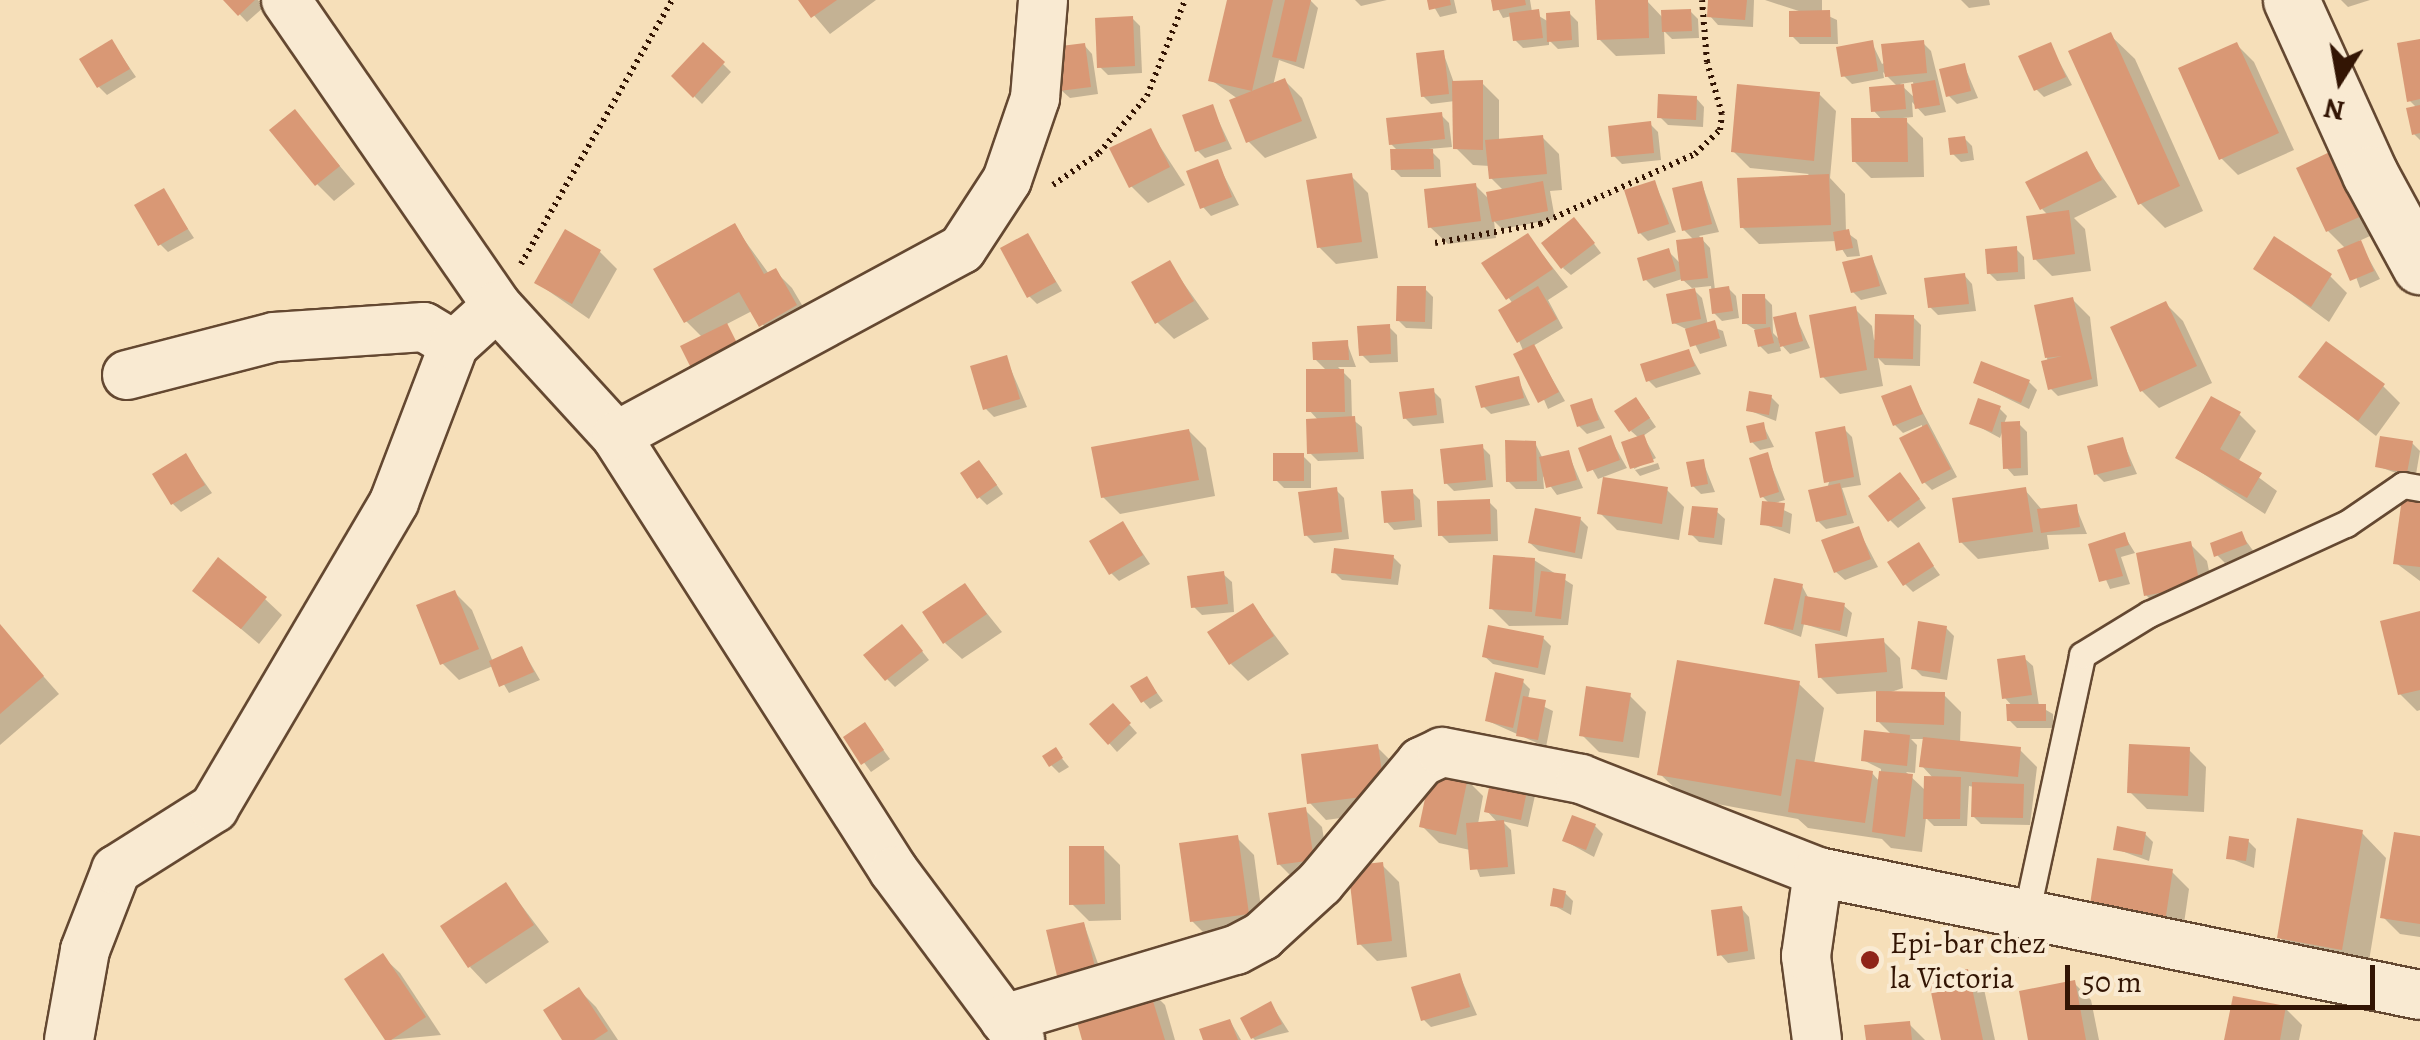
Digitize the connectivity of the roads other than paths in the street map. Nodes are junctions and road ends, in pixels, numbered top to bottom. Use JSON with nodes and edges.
{"nodes":[{"id":1,"x":286,"y":0,"type":"edge"},
{"id":2,"x":1043,"y":0,"type":"edge"},
{"id":3,"x":2291,"y":0,"type":"edge"},
{"id":4,"x":2420,"y":266,"type":"edge"},
{"id":5,"x":497,"y":306,"type":"junction"},
{"id":6,"x":454,"y":345,"type":"junction"},
{"id":7,"x":127,"y":375,"type":"dead end"},
{"id":8,"x":616,"y":436,"type":"junction"},
{"id":9,"x":2420,"y":488,"type":"edge"},
{"id":10,"x":1818,"y":872,"type":"junction"},
{"id":11,"x":2026,"y":915,"type":"junction"},
{"id":12,"x":2420,"y":994,"type":"edge"},
{"id":13,"x":1012,"y":1029,"type":"edge"},
{"id":14,"x":69,"y":1040,"type":"edge"},
{"id":15,"x":1817,"y":1040,"type":"edge"}],
"edges":[{"from":1,"to":5,"type":"street"},
{"from":2,"to":8,"type":"street"},
{"from":3,"to":4,"type":"street"},
{"from":5,"to":6,"type":"street"},
{"from":5,"to":8,"type":"street"},
{"from":6,"to":7,"type":"street"},
{"from":6,"to":14,"type":"street"},
{"from":8,"to":13,"type":"street"},
{"from":9,"to":11,"type":"lane"},
{"from":10,"to":11,"type":"street"},
{"from":10,"to":13,"type":"street"},
{"from":10,"to":15,"type":"street"},
{"from":11,"to":12,"type":"street"}]}
